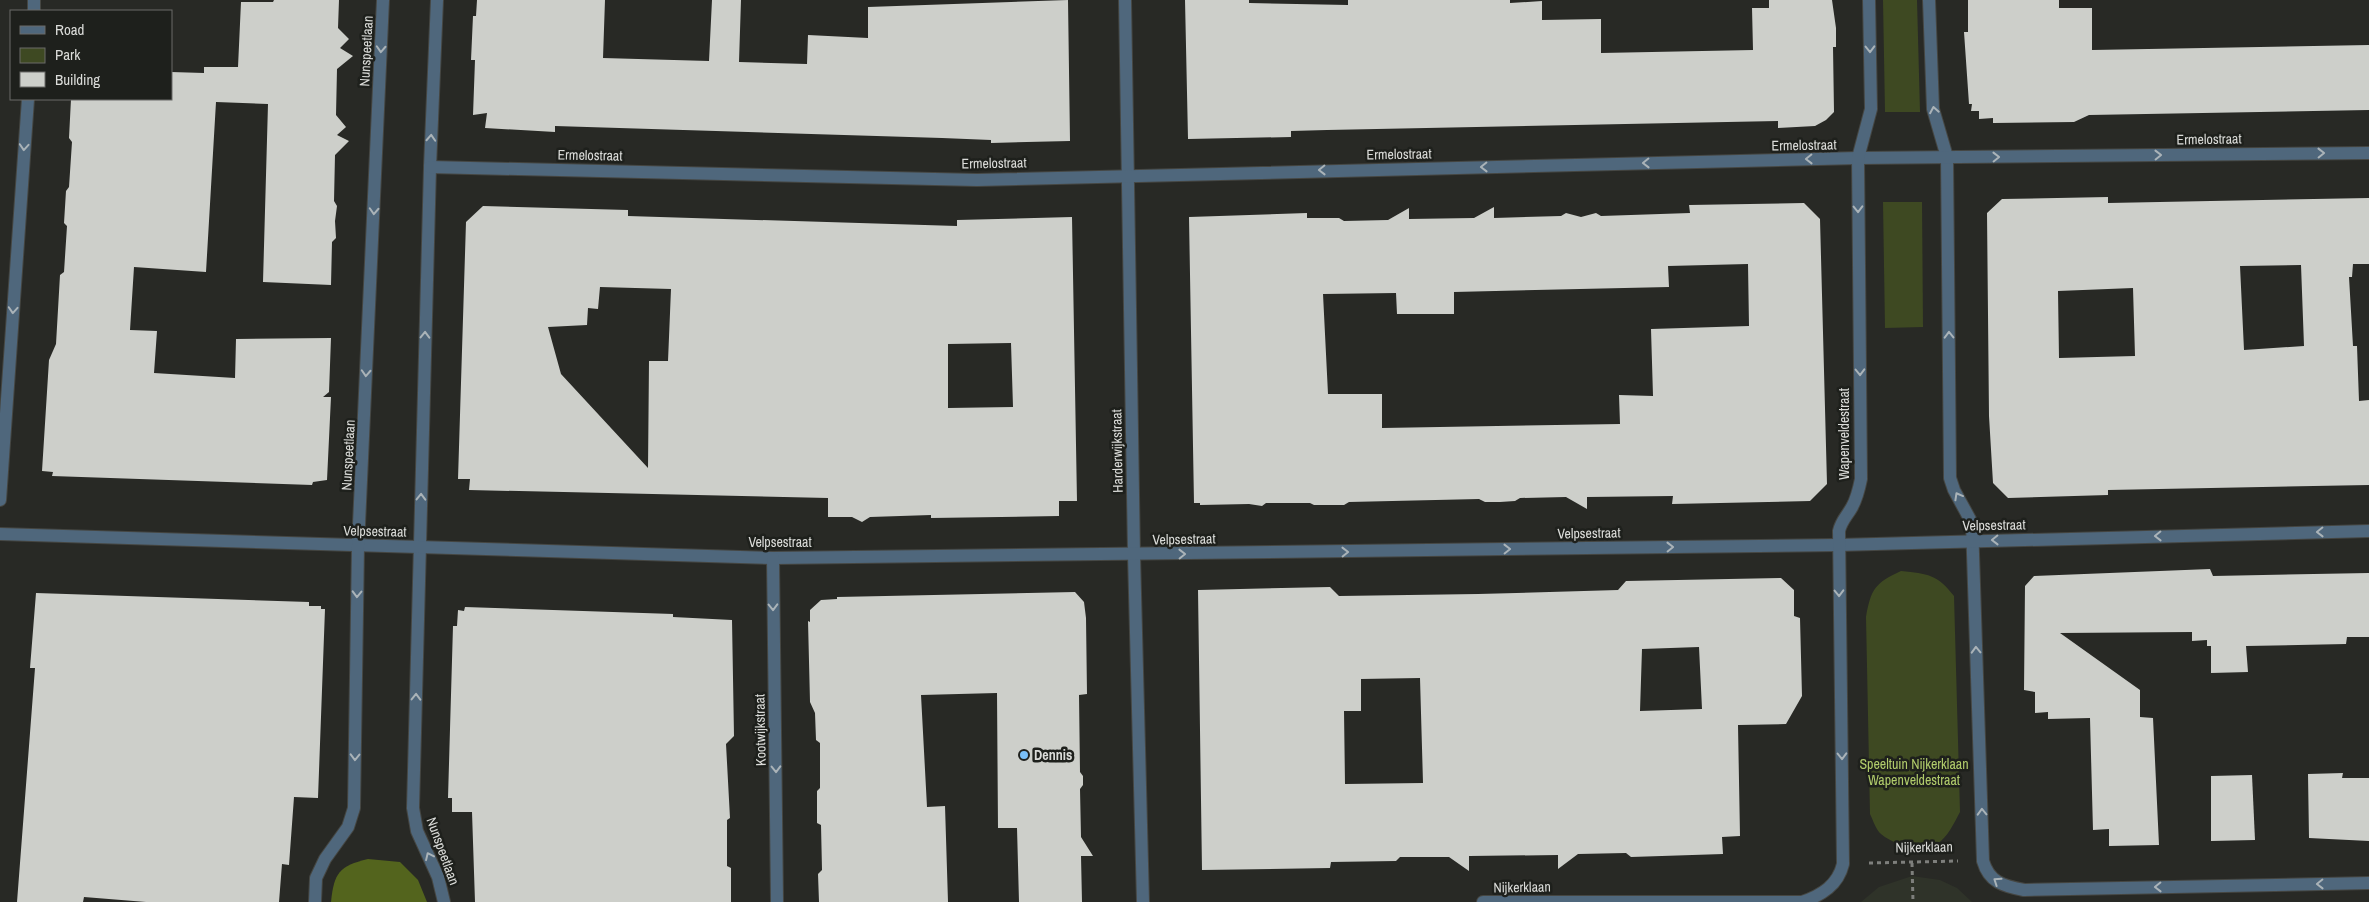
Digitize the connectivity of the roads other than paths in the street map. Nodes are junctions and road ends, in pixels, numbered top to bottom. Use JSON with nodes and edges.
{"nodes":[{"id":1,"x":383,"y":0,"type":"edge"},
{"id":2,"x":437,"y":0,"type":"edge"},
{"id":3,"x":1126,"y":0,"type":"edge"},
{"id":4,"x":1869,"y":0,"type":"edge"},
{"id":5,"x":1930,"y":0,"type":"edge"},
{"id":6,"x":28,"y":100,"type":"edge"},
{"id":7,"x":2369,"y":153,"type":"edge"},
{"id":8,"x":1947,"y":157,"type":"junction"},
{"id":9,"x":1858,"y":158,"type":"junction"},
{"id":10,"x":430,"y":167,"type":"junction"},
{"id":11,"x":1126,"y":175,"type":"junction"},
{"id":12,"x":0,"y":500,"type":"edge"},
{"id":13,"x":2369,"y":531,"type":"edge"},
{"id":14,"x":0,"y":534,"type":"edge"},
{"id":15,"x":1973,"y":541,"type":"junction"},
{"id":16,"x":1838,"y":544,"type":"junction"},
{"id":17,"x":358,"y":546,"type":"junction"},
{"id":18,"x":420,"y":546,"type":"junction"},
{"id":19,"x":1134,"y":555,"type":"junction"},
{"id":20,"x":773,"y":558,"type":"junction"},
{"id":21,"x":1843,"y":864,"type":"joint"},
{"id":22,"x":2369,"y":883,"type":"edge"},
{"id":23,"x":315,"y":902,"type":"edge"},
{"id":24,"x":444,"y":902,"type":"edge"},
{"id":25,"x":777,"y":902,"type":"edge"},
{"id":26,"x":1142,"y":902,"type":"edge"},
{"id":27,"x":1483,"y":902,"type":"edge"}],
"edges":[{"from":1,"to":17,"type":"street","name":"Nunspeetlaan","one_way":true},
{"from":10,"to":2,"type":"street","name":"Nunspeetlaan","one_way":true},
{"from":3,"to":11,"type":"street","name":"Harderwijkstraat"},
{"from":4,"to":9,"type":"street","name":"Wapenveldestraat","one_way":true},
{"from":8,"to":5,"type":"street","one_way":true},
{"from":6,"to":12,"type":"street","one_way":true},
{"from":8,"to":7,"type":"street","name":"Ermelostraat","one_way":true},
{"from":8,"to":9,"type":"street","name":"Ermelostraat"},
{"from":15,"to":8,"type":"street","one_way":true},
{"from":9,"to":11,"type":"street","name":"Ermelostraat","one_way":true},
{"from":9,"to":16,"type":"street","name":"Wapenveldestraat","one_way":true},
{"from":10,"to":11,"type":"street","name":"Ermelostraat"},
{"from":18,"to":10,"type":"street","name":"Nunspeetlaan","one_way":true},
{"from":11,"to":19,"type":"street","name":"Harderwijkstraat"},
{"from":13,"to":15,"type":"street","name":"Velpsestraat","one_way":true},
{"from":14,"to":17,"type":"street","name":"Velpsestraat"},
{"from":15,"to":16,"type":"street","name":"Velpsestraat"},
{"from":22,"to":15,"type":"street","one_way":true},
{"from":19,"to":16,"type":"street","name":"Velpsestraat","one_way":true},
{"from":16,"to":21,"type":"street","name":"Wapenveldestraat","one_way":true},
{"from":17,"to":18,"type":"street","name":"Velpsestraat"},
{"from":17,"to":23,"type":"street","name":"Nunspeetlaan","one_way":true},
{"from":18,"to":20,"type":"street","name":"Velpsestraat"},
{"from":24,"to":18,"type":"street","name":"Nunspeetlaan","one_way":true},
{"from":19,"to":20,"type":"street","name":"Velpsestraat"},
{"from":19,"to":26,"type":"street","name":"Harderwijkstraat"},
{"from":20,"to":25,"type":"street","name":"Kootwijkstraat","one_way":true},
{"from":21,"to":27,"type":"street","name":"Nijkerklaan"}]}
